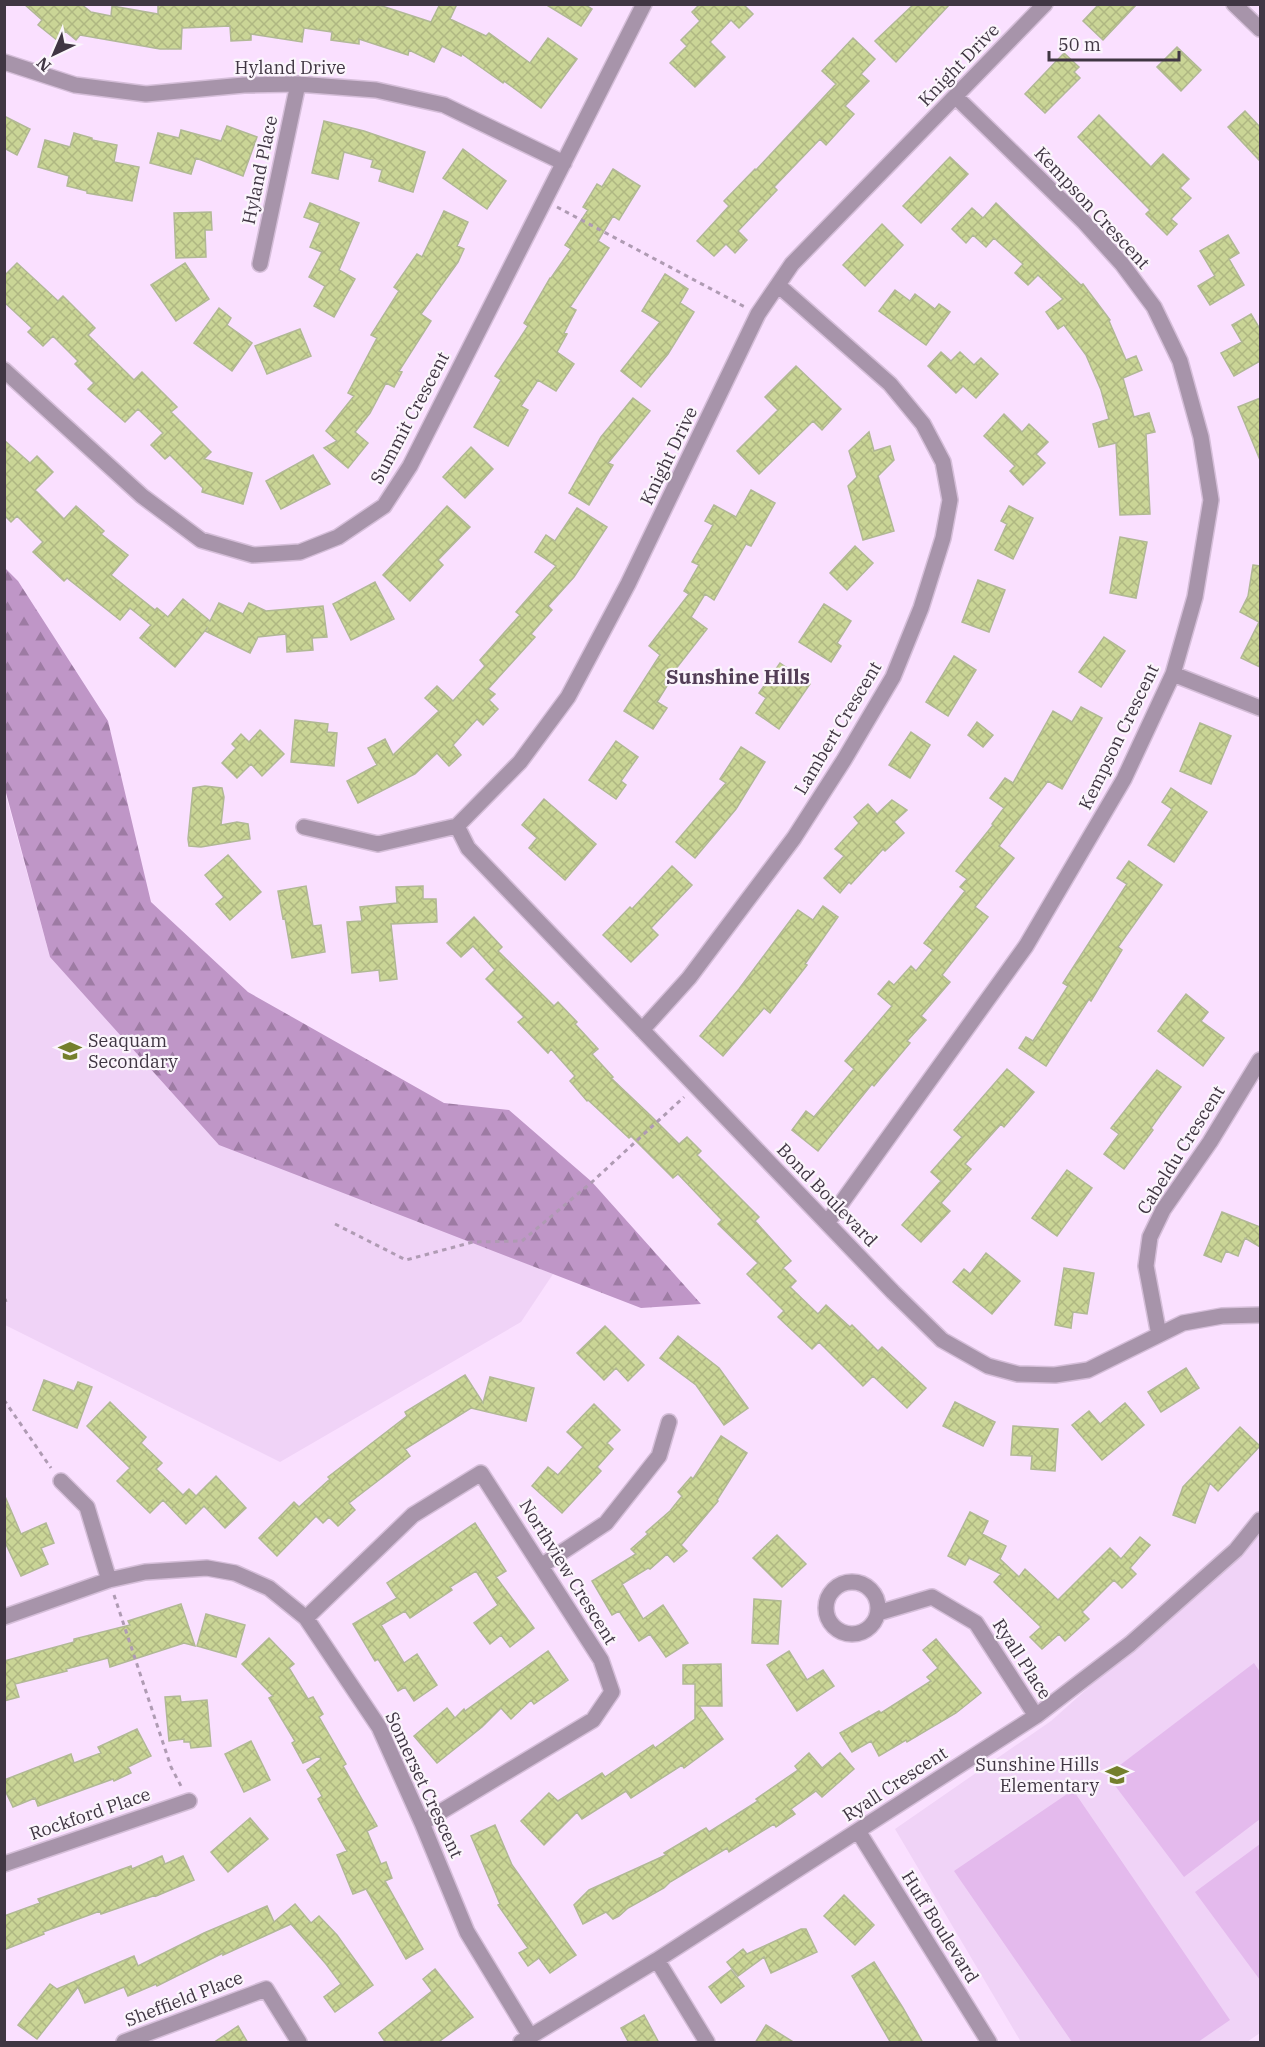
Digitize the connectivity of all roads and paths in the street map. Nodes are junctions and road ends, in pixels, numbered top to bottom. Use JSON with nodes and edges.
{"nodes":[{"id":1,"x":644,"y":4,"type":"edge"},
{"id":2,"x":1045,"y":4,"type":"edge"},
{"id":3,"x":1234,"y":4,"type":"edge"},
{"id":4,"x":1260,"y":29,"type":"edge"},
{"id":5,"x":4,"y":62,"type":"edge"},
{"id":6,"x":298,"y":84,"type":"junction"},
{"id":7,"x":956,"y":97,"type":"junction"},
{"id":8,"x":564,"y":163,"type":"junction"},
{"id":9,"x":555,"y":207,"type":"dead end"},
{"id":10,"x":260,"y":264,"type":"dead end"},
{"id":11,"x":778,"y":285,"type":"junction"},
{"id":12,"x":747,"y":308,"type":"dead end"},
{"id":13,"x":4,"y":370,"type":"edge"},
{"id":14,"x":1173,"y":675,"type":"junction"},
{"id":15,"x":1260,"y":708,"type":"edge"},
{"id":16,"x":457,"y":826,"type":"junction"},
{"id":17,"x":304,"y":827,"type":"dead end"},
{"id":18,"x":642,"y":1030,"type":"junction"},
{"id":19,"x":1260,"y":1060,"type":"edge"},
{"id":20,"x":690,"y":1092,"type":"dead end"},
{"id":21,"x":827,"y":1223,"type":"junction"},
{"id":22,"x":336,"y":1224,"type":"dead end"},
{"id":23,"x":1260,"y":1315,"type":"edge"},
{"id":24,"x":1159,"y":1335,"type":"junction"},
{"id":25,"x":4,"y":1400,"type":"edge"},
{"id":26,"x":669,"y":1422,"type":"dead end"},
{"id":27,"x":61,"y":1481,"type":"joint"},
{"id":28,"x":1260,"y":1520,"type":"edge"},
{"id":29,"x":541,"y":1566,"type":"junction"},
{"id":30,"x":111,"y":1588,"type":"junction"},
{"id":31,"x":878,"y":1613,"type":"dead end"},
{"id":32,"x":4,"y":1617,"type":"edge"},
{"id":33,"x":306,"y":1618,"type":"junction"},
{"id":34,"x":1036,"y":1716,"type":"junction"},
{"id":35,"x":189,"y":1801,"type":"joint"},
{"id":36,"x":422,"y":1823,"type":"junction"},
{"id":37,"x":858,"y":1831,"type":"junction"},
{"id":38,"x":4,"y":1864,"type":"edge"},
{"id":39,"x":657,"y":1960,"type":"junction"},
{"id":40,"x":525,"y":2039,"type":"edge"},
{"id":41,"x":124,"y":2043,"type":"edge"},
{"id":42,"x":299,"y":2043,"type":"edge"},
{"id":43,"x":707,"y":2043,"type":"edge"},
{"id":44,"x":989,"y":2043,"type":"edge"}],
"edges":[{"from":1,"to":8,"type":"street","name":"Summit Crescent"},
{"from":2,"to":7,"type":"street","name":"Knight Drive"},
{"from":3,"to":4,"type":"street"},
{"from":5,"to":6,"type":"street","name":"Hyland Drive"},
{"from":6,"to":8,"type":"street","name":"Hyland Drive"},
{"from":6,"to":10,"type":"street","name":"Hyland Place"},
{"from":7,"to":11,"type":"street","name":"Knight Drive"},
{"from":7,"to":14,"type":"street","name":"Kempson Crescent"},
{"from":8,"to":13,"type":"street","name":"Summit Crescent"},
{"from":9,"to":12,"type":"path"},
{"from":11,"to":16,"type":"street","name":"Knight Drive"},
{"from":11,"to":18,"type":"street","name":"Lambert Crescent"},
{"from":14,"to":15,"type":"street"},
{"from":14,"to":21,"type":"street","name":"Kempson Crescent"},
{"from":16,"to":17,"type":"street"},
{"from":16,"to":18,"type":"street","name":"Bond Boulevard"},
{"from":18,"to":21,"type":"street","name":"Bond Boulevard"},
{"from":19,"to":24,"type":"street","name":"Cabeldu Crescent"},
{"from":20,"to":22,"type":"path"},
{"from":21,"to":24,"type":"street","name":"Bond Boulevard"},
{"from":23,"to":24,"type":"street","name":"Bond Boulevard"},
{"from":25,"to":27,"type":"path"},
{"from":26,"to":29,"type":"street"},
{"from":27,"to":30,"type":"street"},
{"from":28,"to":34,"type":"street","name":"Ryall Crescent"},
{"from":29,"to":33,"type":"street","name":"Northview Crescent"},
{"from":29,"to":36,"type":"street","name":"Northview Crescent"},
{"from":30,"to":32,"type":"street","name":"Somerset Crescent"},
{"from":30,"to":33,"type":"street","name":"Somerset Crescent"},
{"from":30,"to":35,"type":"path"},
{"from":31,"to":34,"type":"street","name":"Ryall Place"},
{"from":33,"to":36,"type":"street","name":"Somerset Crescent"},
{"from":34,"to":37,"type":"street","name":"Ryall Crescent"},
{"from":35,"to":38,"type":"street","name":"Rockford Place"},
{"from":36,"to":40,"type":"street","name":"Somerset Crescent"},
{"from":37,"to":39,"type":"street","name":"Ryall Crescent"},
{"from":37,"to":44,"type":"street","name":"Huff Boulevard"},
{"from":39,"to":40,"type":"street","name":"Ryall Crescent"},
{"from":39,"to":43,"type":"street"},
{"from":41,"to":42,"type":"street","name":"Sheffield Place"}]}
